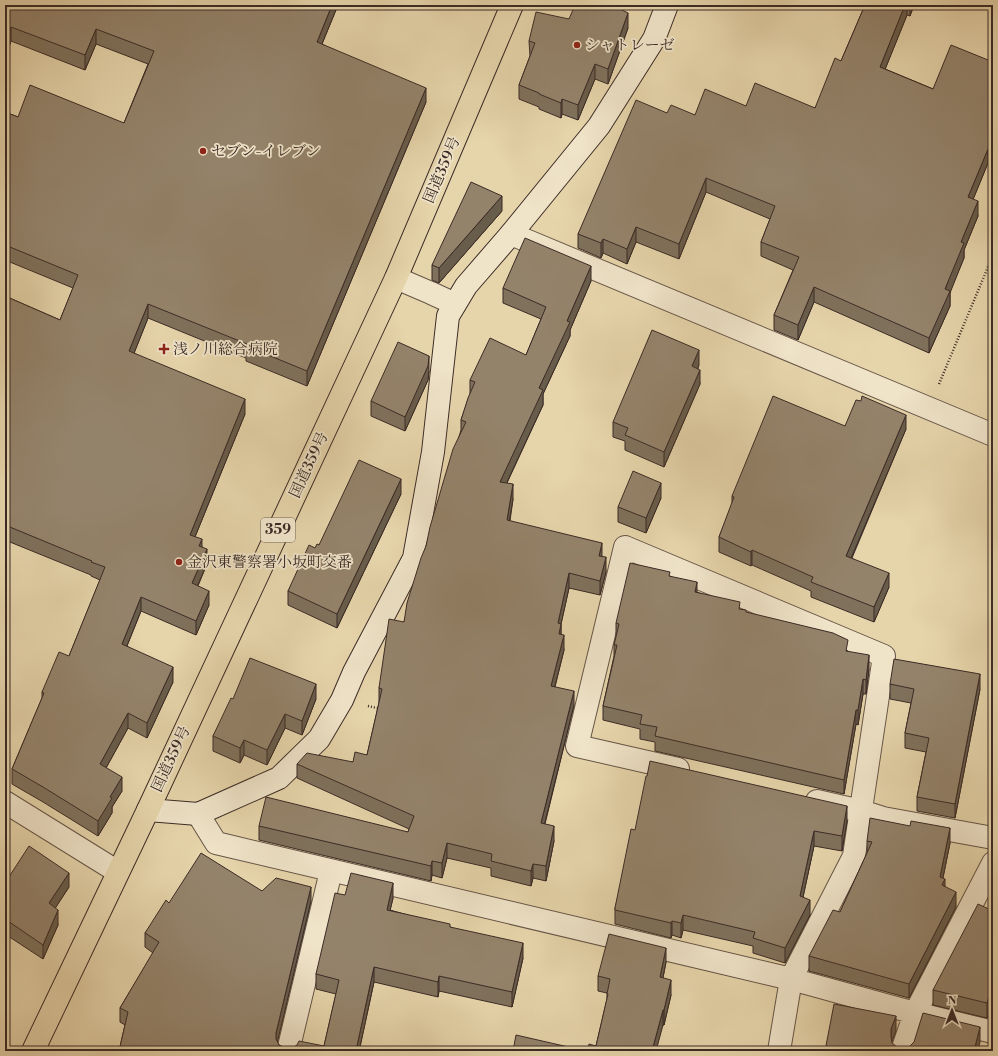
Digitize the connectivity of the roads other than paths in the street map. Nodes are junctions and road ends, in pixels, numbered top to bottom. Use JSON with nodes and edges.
{"nodes":[{"id":1,"x":512,"y":5,"type":"edge"},
{"id":2,"x":667,"y":5,"type":"edge"},
{"id":3,"x":511,"y":234,"type":"junction"},
{"id":4,"x":396,"y":278,"type":"junction"},
{"id":5,"x":455,"y":304,"type":"junction"},
{"id":6,"x":993,"y":435,"type":"edge"},
{"id":7,"x":700,"y":774,"type":"edge"},
{"id":8,"x":800,"y":797,"type":"edge"},
{"id":9,"x":5,"y":802,"type":"edge"},
{"id":10,"x":148,"y":810,"type":"junction"},
{"id":11,"x":861,"y":811,"type":"junction"},
{"id":12,"x":198,"y":814,"type":"junction"},
{"id":13,"x":993,"y":838,"type":"edge"},
{"id":14,"x":993,"y":863,"type":"edge"},
{"id":15,"x":331,"y":871,"type":"junction"},
{"id":16,"x":118,"y":872,"type":"junction"},
{"id":17,"x":791,"y":979,"type":"junction"},
{"id":18,"x":915,"y":1013,"type":"junction"},
{"id":19,"x":993,"y":1032,"type":"edge"},
{"id":20,"x":33,"y":1051,"type":"edge"},
{"id":21,"x":288,"y":1051,"type":"edge"},
{"id":22,"x":779,"y":1051,"type":"edge"},
{"id":23,"x":903,"y":1051,"type":"edge"}],
"edges":[{"from":1,"to":4,"type":"highway","name":"国道359号","number":"359"},
{"from":2,"to":3,"type":"street"},
{"from":3,"to":5,"type":"street"},
{"from":3,"to":6,"type":"street"},
{"from":4,"to":5,"type":"street"},
{"from":4,"to":10,"type":"highway","name":"国道359号","number":"359"},
{"from":5,"to":12,"type":"street"},
{"from":7,"to":11,"type":"street"},
{"from":8,"to":11,"type":"street"},
{"from":9,"to":16,"type":"street"},
{"from":10,"to":12,"type":"street"},
{"from":10,"to":16,"type":"highway","name":"国道359号","number":"359"},
{"from":11,"to":13,"type":"street"},
{"from":11,"to":17,"type":"street"},
{"from":12,"to":15,"type":"street"},
{"from":14,"to":18,"type":"street"},
{"from":15,"to":17,"type":"street"},
{"from":15,"to":21,"type":"street"},
{"from":16,"to":20,"type":"highway","name":"国道359号","number":"359"},
{"from":17,"to":18,"type":"street"},
{"from":17,"to":22,"type":"street"},
{"from":18,"to":19,"type":"street"},
{"from":18,"to":23,"type":"street"}]}
